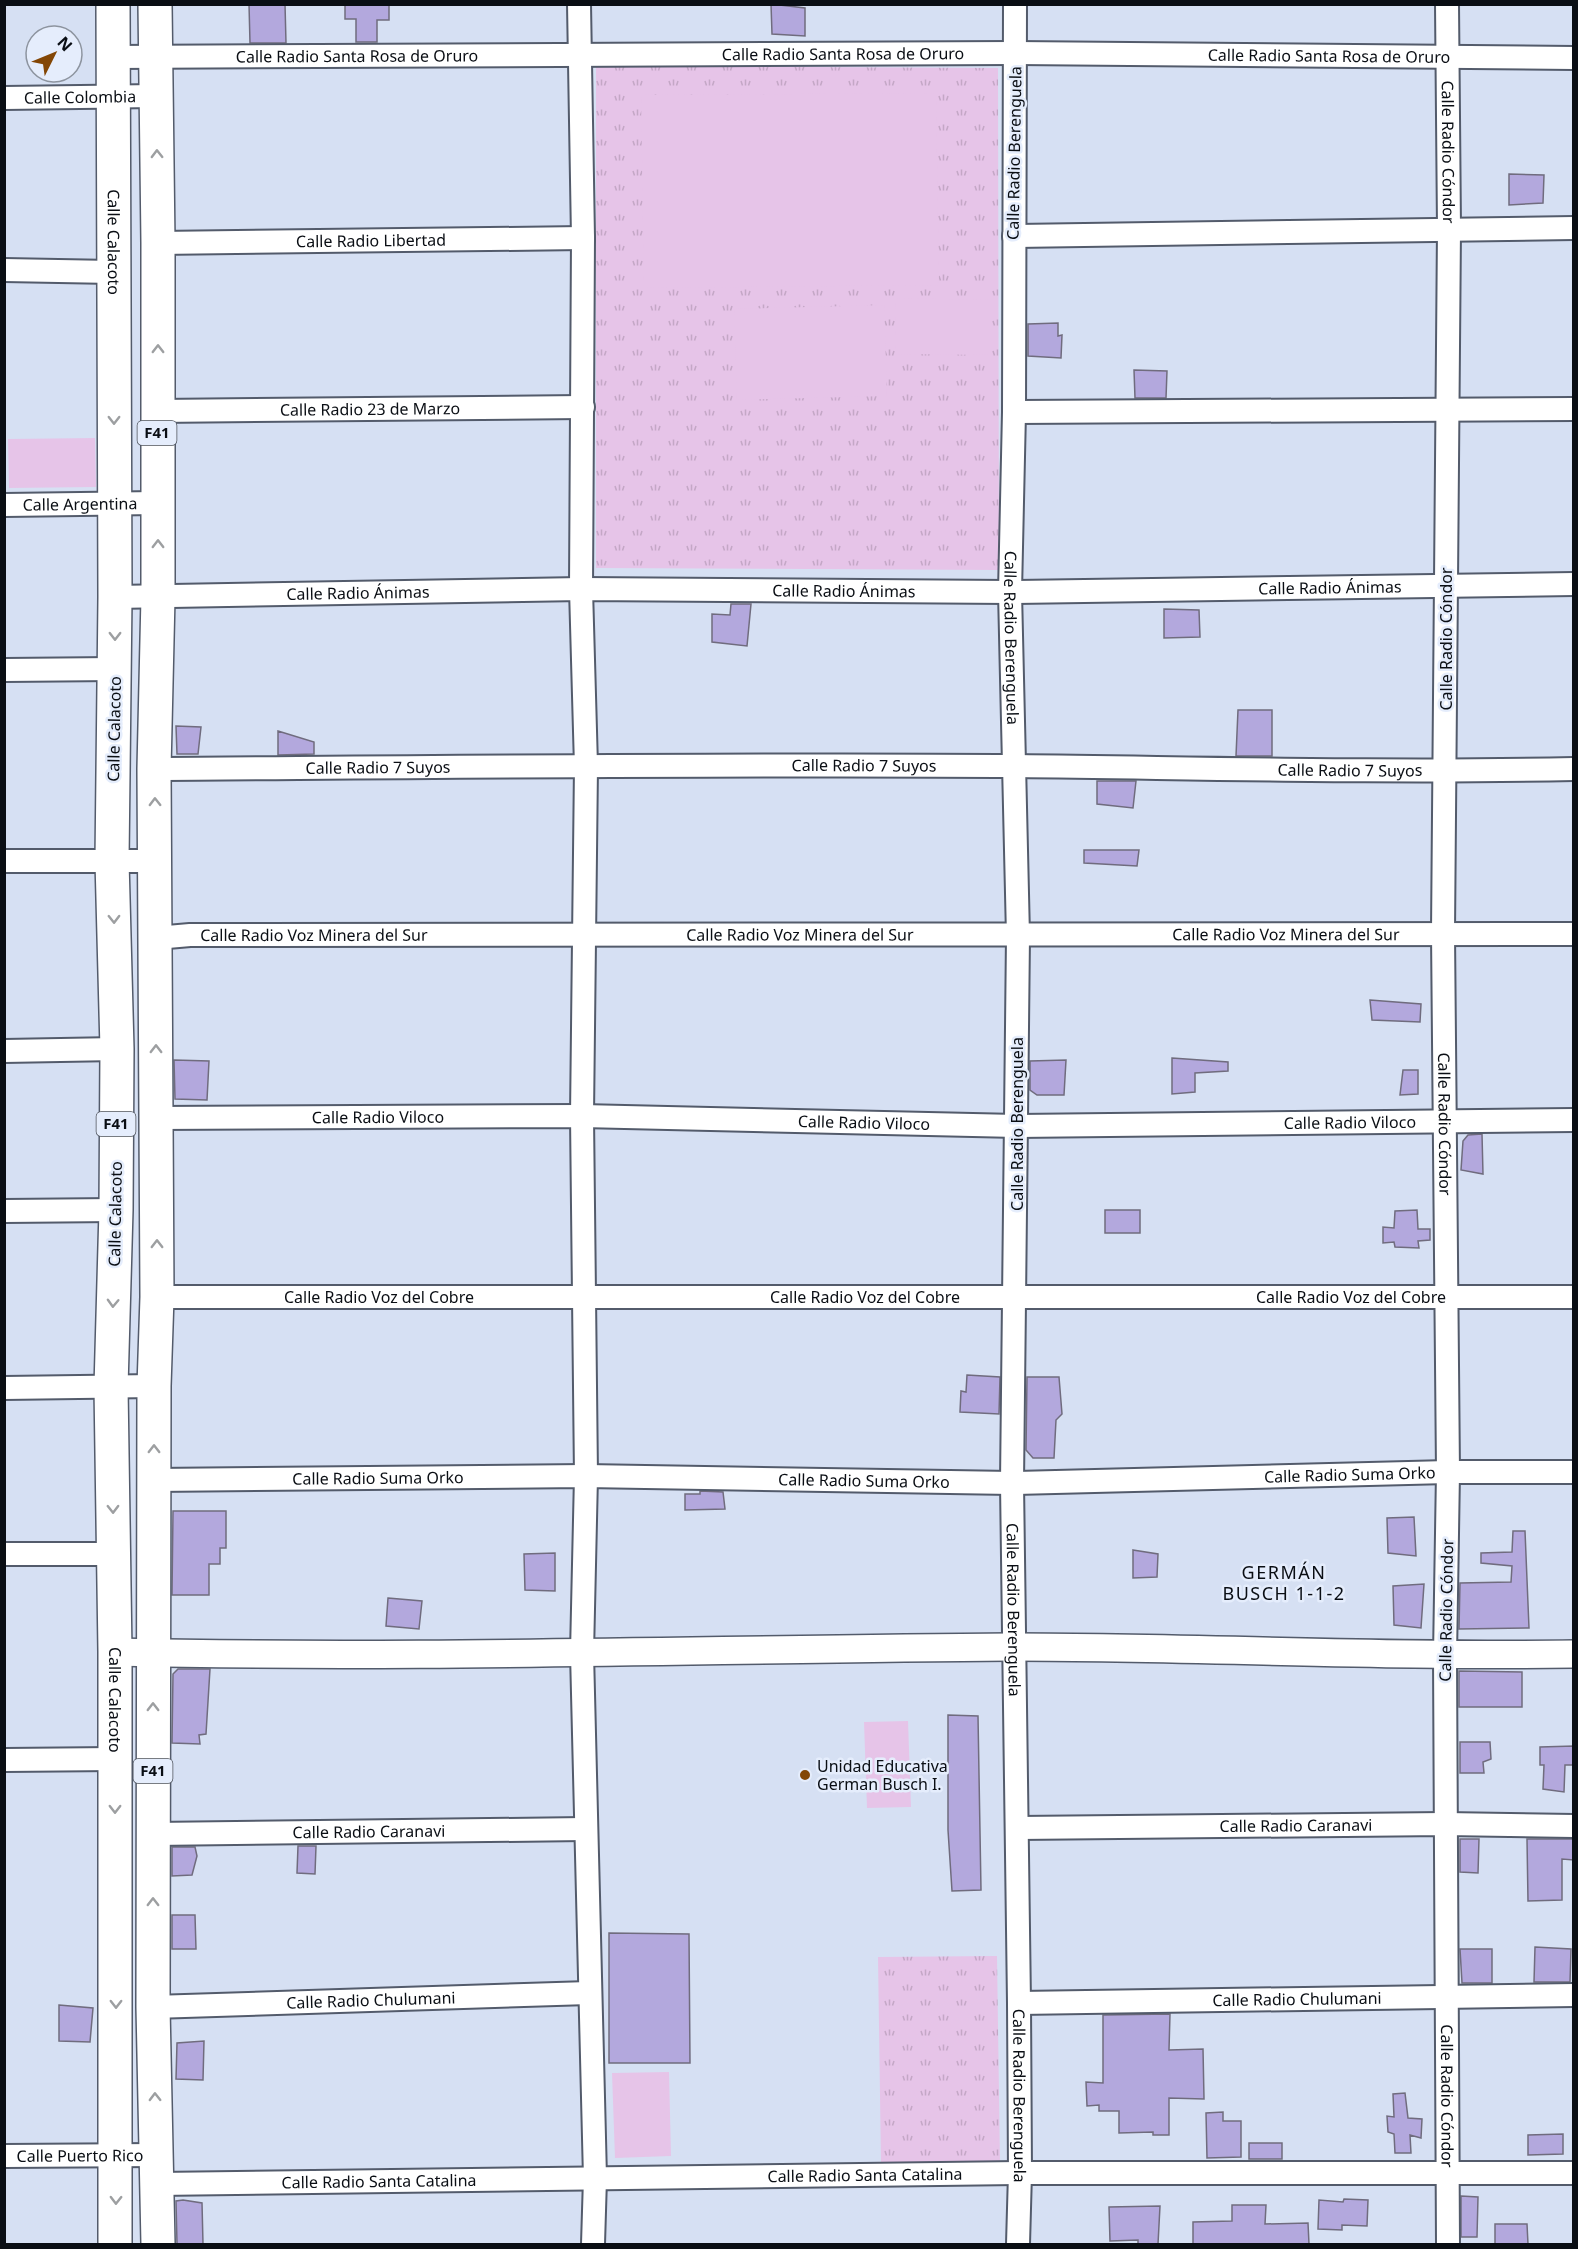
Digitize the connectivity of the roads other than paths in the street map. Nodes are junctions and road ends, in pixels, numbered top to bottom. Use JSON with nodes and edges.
{"nodes":[{"id":1,"x":113,"y":4,"type":"edge"},
{"id":2,"x":154,"y":4,"type":"edge"},
{"id":3,"x":579,"y":4,"type":"edge"},
{"id":4,"x":1015,"y":4,"type":"edge"},
{"id":5,"x":1447,"y":4,"type":"edge"},
{"id":6,"x":1015,"y":53,"type":"junction"},
{"id":7,"x":579,"y":55,"type":"junction"},
{"id":8,"x":156,"y":56,"type":"junction"},
{"id":9,"x":1447,"y":56,"type":"junction"},
{"id":10,"x":113,"y":57,"type":"junction"},
{"id":11,"x":1574,"y":58,"type":"edge"},
{"id":12,"x":156,"y":96,"type":"junction"},
{"id":13,"x":114,"y":97,"type":"junction"},
{"id":14,"x":4,"y":98,"type":"edge"},
{"id":15,"x":1574,"y":228,"type":"edge"},
{"id":16,"x":1449,"y":229,"type":"junction"},
{"id":17,"x":1014,"y":236,"type":"junction"},
{"id":18,"x":582,"y":238,"type":"junction"},
{"id":19,"x":158,"y":243,"type":"junction"},
{"id":20,"x":4,"y":270,"type":"edge"},
{"id":21,"x":113,"y":272,"type":"junction"},
{"id":22,"x":583,"y":407,"type":"junction"},
{"id":23,"x":1574,"y":409,"type":"edge"},
{"id":24,"x":157,"y":411,"type":"junction"},
{"id":25,"x":1447,"y":411,"type":"junction"},
{"id":26,"x":1014,"y":412,"type":"junction"},
{"id":27,"x":157,"y":503,"type":"junction"},
{"id":28,"x":114,"y":504,"type":"junction"},
{"id":29,"x":4,"y":505,"type":"edge"},
{"id":30,"x":1574,"y":584,"type":"edge"},
{"id":31,"x":1446,"y":585,"type":"junction"},
{"id":32,"x":581,"y":589,"type":"junction"},
{"id":33,"x":1010,"y":592,"type":"junction"},
{"id":34,"x":115,"y":597,"type":"junction"},
{"id":35,"x":158,"y":597,"type":"junction"},
{"id":36,"x":115,"y":669,"type":"junction"},
{"id":37,"x":4,"y":670,"type":"edge"},
{"id":38,"x":586,"y":766,"type":"junction"},
{"id":39,"x":1015,"y":766,"type":"junction"},
{"id":40,"x":154,"y":769,"type":"junction"},
{"id":41,"x":1574,"y":769,"type":"edge"},
{"id":42,"x":1445,"y":772,"type":"junction"},
{"id":43,"x":4,"y":861,"type":"edge"},
{"id":44,"x":112,"y":861,"type":"junction"},
{"id":45,"x":156,"y":861,"type":"junction"},
{"id":46,"x":1443,"y":933,"type":"junction"},
{"id":47,"x":1574,"y":934,"type":"edge"},
{"id":48,"x":585,"y":936,"type":"junction"},
{"id":49,"x":1017,"y":936,"type":"junction"},
{"id":50,"x":156,"y":938,"type":"junction"},
{"id":51,"x":117,"y":1049,"type":"junction"},
{"id":52,"x":4,"y":1050,"type":"edge"},
{"id":53,"x":582,"y":1116,"type":"junction"},
{"id":54,"x":156,"y":1118,"type":"junction"},
{"id":55,"x":1574,"y":1120,"type":"edge"},
{"id":56,"x":1446,"y":1122,"type":"junction"},
{"id":57,"x":1017,"y":1126,"type":"junction"},
{"id":58,"x":116,"y":1210,"type":"junction"},
{"id":59,"x":4,"y":1211,"type":"edge"},
{"id":60,"x":157,"y":1297,"type":"junction"},
{"id":61,"x":1015,"y":1297,"type":"junction"},
{"id":62,"x":1574,"y":1297,"type":"edge"},
{"id":63,"x":1447,"y":1298,"type":"junction"},
{"id":64,"x":585,"y":1299,"type":"junction"},
{"id":65,"x":154,"y":1386,"type":"junction"},
{"id":66,"x":111,"y":1387,"type":"junction"},
{"id":67,"x":4,"y":1388,"type":"edge"},
{"id":68,"x":1448,"y":1472,"type":"junction"},
{"id":69,"x":1574,"y":1472,"type":"edge"},
{"id":70,"x":586,"y":1476,"type":"junction"},
{"id":71,"x":154,"y":1480,"type":"junction"},
{"id":72,"x":1012,"y":1483,"type":"junction"},
{"id":73,"x":4,"y":1554,"type":"edge"},
{"id":74,"x":114,"y":1554,"type":"junction"},
{"id":75,"x":1013,"y":1647,"type":"junction"},
{"id":76,"x":115,"y":1652,"type":"junction"},
{"id":77,"x":153,"y":1653,"type":"junction"},
{"id":78,"x":582,"y":1653,"type":"junction"},
{"id":79,"x":1574,"y":1654,"type":"edge"},
{"id":80,"x":1445,"y":1656,"type":"junction"},
{"id":81,"x":115,"y":1759,"type":"junction"},
{"id":82,"x":4,"y":1760,"type":"edge"},
{"id":83,"x":1445,"y":1824,"type":"junction"},
{"id":84,"x":1574,"y":1826,"type":"edge"},
{"id":85,"x":1018,"y":1828,"type":"junction"},
{"id":86,"x":585,"y":1829,"type":"junction"},
{"id":87,"x":153,"y":1834,"type":"junction"},
{"id":88,"x":588,"y":1993,"type":"junction"},
{"id":89,"x":1446,"y":1995,"type":"junction"},
{"id":90,"x":1574,"y":1995,"type":"edge"},
{"id":91,"x":1019,"y":2003,"type":"junction"},
{"id":92,"x":153,"y":2007,"type":"junction"},
{"id":93,"x":4,"y":2156,"type":"edge"},
{"id":94,"x":116,"y":2156,"type":"junction"},
{"id":95,"x":157,"y":2169,"type":"junction"},
{"id":96,"x":1020,"y":2173,"type":"junction"},
{"id":97,"x":1449,"y":2173,"type":"junction"},
{"id":98,"x":1574,"y":2174,"type":"edge"},
{"id":99,"x":595,"y":2178,"type":"junction"},
{"id":100,"x":115,"y":2244,"type":"edge"},
{"id":101,"x":158,"y":2244,"type":"edge"},
{"id":102,"x":594,"y":2244,"type":"edge"},
{"id":103,"x":1018,"y":2244,"type":"edge"},
{"id":104,"x":1448,"y":2244,"type":"edge"}],
"edges":[{"from":1,"to":10,"type":"main road","name":"Calle Calacoto","number":"F41"},
{"from":2,"to":8,"type":"main road","number":"F41"},
{"from":3,"to":7,"type":"street"},
{"from":4,"to":6,"type":"street","name":"Calle Radio Berenguela"},
{"from":5,"to":9,"type":"street","name":"Calle Radio Cóndor"},
{"from":6,"to":7,"type":"street","name":"Calle Radio Santa Rosa de Oruro"},
{"from":6,"to":9,"type":"street","name":"Calle Radio Santa Rosa de Oruro"},
{"from":6,"to":17,"type":"street","name":"Calle Radio Berenguela"},
{"from":7,"to":8,"type":"street","name":"Calle Radio Santa Rosa de Oruro"},
{"from":7,"to":18,"type":"street"},
{"from":8,"to":10,"type":"street","name":"Calle Radio Santa Rosa de Oruro"},
{"from":8,"to":12,"type":"main road","number":"F41"},
{"from":9,"to":11,"type":"street","name":"Calle Radio Santa Rosa de Oruro"},
{"from":9,"to":16,"type":"street","name":"Calle Radio Cóndor"},
{"from":10,"to":13,"type":"main road","name":"Calle Calacoto","number":"F41"},
{"from":12,"to":13,"type":"street","name":"Calle Colombia"},
{"from":19,"to":12,"type":"main road","number":"F41","one_way":true},
{"from":13,"to":14,"type":"street","name":"Calle Colombia"},
{"from":13,"to":21,"type":"main road","name":"Calle Calacoto","number":"F41"},
{"from":15,"to":16,"type":"street"},
{"from":16,"to":17,"type":"street"},
{"from":16,"to":25,"type":"street","name":"Calle Radio Cóndor"},
{"from":17,"to":26,"type":"street","name":"Calle Radio Berenguela"},
{"from":18,"to":19,"type":"street","name":"Calle Radio Libertad"},
{"from":18,"to":22,"type":"street"},
{"from":24,"to":19,"type":"main road","number":"F41","one_way":true},
{"from":20,"to":21,"type":"street"},
{"from":21,"to":28,"type":"main road","name":"Calle Calacoto","number":"F41","one_way":true},
{"from":22,"to":24,"type":"street","name":"Calle Radio 23 de Marzo"},
{"from":22,"to":32,"type":"street"},
{"from":23,"to":25,"type":"street"},
{"from":24,"to":27,"type":"main road","number":"F41"},
{"from":25,"to":26,"type":"street"},
{"from":25,"to":31,"type":"street","name":"Calle Radio Cóndor"},
{"from":26,"to":33,"type":"street","name":"Calle Radio Berenguela"},
{"from":27,"to":28,"type":"street","name":"Calle Argentina"},
{"from":35,"to":27,"type":"main road","number":"F41","one_way":true},
{"from":28,"to":29,"type":"street","name":"Calle Argentina"},
{"from":28,"to":34,"type":"main road","name":"Calle Calacoto","number":"F41"},
{"from":30,"to":31,"type":"street","name":"Calle Radio Ánimas"},
{"from":31,"to":33,"type":"street","name":"Calle Radio Ánimas"},
{"from":31,"to":42,"type":"street","name":"Calle Radio Cóndor"},
{"from":32,"to":33,"type":"street","name":"Calle Radio Ánimas"},
{"from":32,"to":35,"type":"street","name":"Calle Radio Ánimas"},
{"from":32,"to":38,"type":"street"},
{"from":33,"to":39,"type":"street","name":"Calle Radio Berenguela"},
{"from":34,"to":35,"type":"street","name":"Calle Radio Ánimas"},
{"from":34,"to":36,"type":"main road","name":"Calle Calacoto","number":"F41","one_way":true},
{"from":35,"to":40,"type":"main road","number":"F41"},
{"from":36,"to":37,"type":"street"},
{"from":36,"to":44,"type":"main road","name":"Calle Calacoto","number":"F41"},
{"from":38,"to":39,"type":"street","name":"Calle Radio 7 Suyos"},
{"from":38,"to":40,"type":"street","name":"Calle Radio 7 Suyos"},
{"from":38,"to":48,"type":"street"},
{"from":39,"to":42,"type":"street","name":"Calle Radio 7 Suyos"},
{"from":39,"to":49,"type":"street","name":"Calle Radio Berenguela"},
{"from":45,"to":40,"type":"main road","number":"F41","one_way":true},
{"from":41,"to":42,"type":"street","name":"Calle Radio 7 Suyos"},
{"from":42,"to":46,"type":"street","name":"Calle Radio Cóndor"},
{"from":43,"to":44,"type":"street"},
{"from":44,"to":45,"type":"street"},
{"from":44,"to":51,"type":"main road","name":"Calle Calacoto","number":"F41","one_way":true},
{"from":45,"to":50,"type":"main road","number":"F41"},
{"from":46,"to":47,"type":"street","name":"Calle Radio Voz Minera del Sur"},
{"from":46,"to":49,"type":"street","name":"Calle Radio Voz Minera del Sur"},
{"from":46,"to":56,"type":"street","name":"Calle Radio Cóndor"},
{"from":48,"to":49,"type":"street","name":"Calle Radio Voz Minera del Sur"},
{"from":48,"to":50,"type":"street","name":"Calle Radio Voz Minera del Sur"},
{"from":48,"to":53,"type":"street"},
{"from":49,"to":57,"type":"street","name":"Calle Radio Berenguela"},
{"from":54,"to":50,"type":"main road","number":"F41","one_way":true},
{"from":51,"to":52,"type":"street"},
{"from":51,"to":58,"type":"main road","name":"Calle Calacoto","number":"F41"},
{"from":53,"to":54,"type":"street","name":"Calle Radio Viloco"},
{"from":53,"to":57,"type":"street","name":"Calle Radio Viloco"},
{"from":53,"to":64,"type":"street"},
{"from":60,"to":54,"type":"main road","number":"F41","one_way":true},
{"from":55,"to":56,"type":"street","name":"Calle Radio Viloco"},
{"from":56,"to":57,"type":"street","name":"Calle Radio Viloco"},
{"from":56,"to":63,"type":"street","name":"Calle Radio Cóndor"},
{"from":57,"to":61,"type":"street","name":"Calle Radio Berenguela"},
{"from":58,"to":59,"type":"street"},
{"from":58,"to":66,"type":"main road","name":"Calle Calacoto","number":"F41","one_way":true},
{"from":60,"to":64,"type":"street","name":"Calle Radio Voz del Cobre"},
{"from":60,"to":65,"type":"main road","number":"F41"},
{"from":61,"to":63,"type":"street","name":"Calle Radio Voz del Cobre"},
{"from":61,"to":64,"type":"street","name":"Calle Radio Voz del Cobre"},
{"from":61,"to":72,"type":"street","name":"Calle Radio Berenguela"},
{"from":62,"to":63,"type":"street","name":"Calle Radio Voz del Cobre"},
{"from":63,"to":68,"type":"street","name":"Calle Radio Cóndor"},
{"from":64,"to":70,"type":"street"},
{"from":65,"to":66,"type":"street"},
{"from":71,"to":65,"type":"main road","number":"F41","one_way":true},
{"from":66,"to":67,"type":"street"},
{"from":66,"to":74,"type":"main road","name":"Calle Calacoto","number":"F41","one_way":true},
{"from":68,"to":69,"type":"street","name":"Calle Radio Suma Orko"},
{"from":68,"to":72,"type":"street","name":"Calle Radio Suma Orko"},
{"from":68,"to":80,"type":"street","name":"Calle Radio Cóndor"},
{"from":70,"to":71,"type":"street","name":"Calle Radio Suma Orko"},
{"from":70,"to":72,"type":"street","name":"Calle Radio Suma Orko"},
{"from":70,"to":78,"type":"street"},
{"from":71,"to":77,"type":"main road","number":"F41"},
{"from":72,"to":75,"type":"street","name":"Calle Radio Berenguela"},
{"from":73,"to":74,"type":"street"},
{"from":74,"to":76,"type":"main road","name":"Calle Calacoto","number":"F41"},
{"from":75,"to":78,"type":"street"},
{"from":75,"to":80,"type":"street"},
{"from":75,"to":85,"type":"street","name":"Calle Radio Berenguela"},
{"from":76,"to":77,"type":"street"},
{"from":76,"to":81,"type":"main road","name":"Calle Calacoto","number":"F41"},
{"from":77,"to":78,"type":"street"},
{"from":87,"to":77,"type":"main road","number":"F41","one_way":true},
{"from":78,"to":86,"type":"street"},
{"from":79,"to":80,"type":"street"},
{"from":80,"to":83,"type":"street","name":"Calle Radio Cóndor"},
{"from":81,"to":82,"type":"street"},
{"from":81,"to":94,"type":"main road","name":"Calle Calacoto","number":"F41","one_way":true},
{"from":83,"to":84,"type":"street","name":"Calle Radio Caranavi"},
{"from":83,"to":85,"type":"street","name":"Calle Radio Caranavi"},
{"from":83,"to":89,"type":"street","name":"Calle Radio Cóndor"},
{"from":85,"to":91,"type":"street","name":"Calle Radio Berenguela"},
{"from":86,"to":87,"type":"street","name":"Calle Radio Caranavi"},
{"from":86,"to":88,"type":"street"},
{"from":92,"to":87,"type":"main road","number":"F41","one_way":true},
{"from":88,"to":92,"type":"street","name":"Calle Radio Chulumani"},
{"from":88,"to":99,"type":"street"},
{"from":89,"to":90,"type":"street","name":"Calle Radio Chulumani"},
{"from":89,"to":91,"type":"street","name":"Calle Radio Chulumani"},
{"from":89,"to":97,"type":"street","name":"Calle Radio Cóndor"},
{"from":91,"to":96,"type":"street","name":"Calle Radio Berenguela"},
{"from":95,"to":92,"type":"main road","number":"F41","one_way":true},
{"from":93,"to":94,"type":"street","name":"Calle Puerto Rico"},
{"from":94,"to":95,"type":"street","name":"Calle Puerto Rico"},
{"from":94,"to":100,"type":"main road","name":"Calle Calacoto","number":"F41","one_way":true},
{"from":95,"to":99,"type":"street","name":"Calle Radio Santa Catalina"},
{"from":95,"to":101,"type":"main road","number":"F41"},
{"from":96,"to":97,"type":"street","name":"Calle Radio Santa Catalina"},
{"from":96,"to":99,"type":"street","name":"Calle Radio Santa Catalina"},
{"from":96,"to":103,"type":"street","name":"Calle Radio Berenguela"},
{"from":97,"to":98,"type":"street","name":"Calle Radio Santa Catalina"},
{"from":97,"to":104,"type":"street","name":"Calle Radio Cóndor"},
{"from":99,"to":102,"type":"street"}]}
